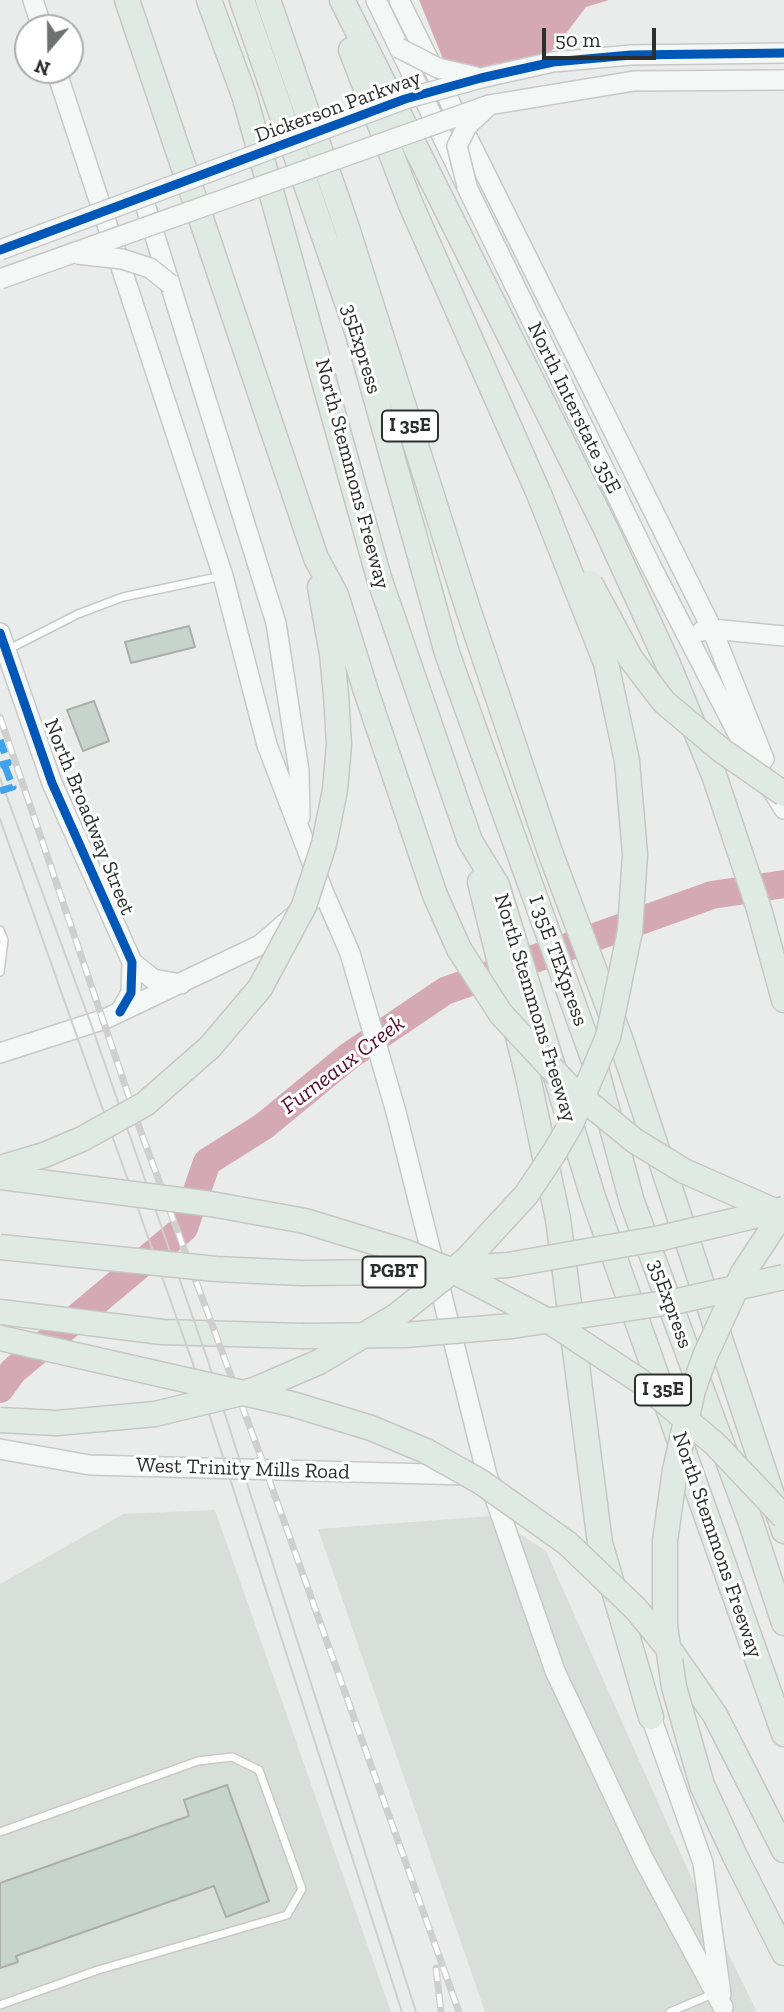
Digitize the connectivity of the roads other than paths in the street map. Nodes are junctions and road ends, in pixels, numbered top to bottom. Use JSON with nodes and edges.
{"nodes":[{"id":1,"x":127,"y":0,"type":"edge"},
{"id":2,"x":209,"y":0,"type":"edge"},
{"id":3,"x":242,"y":0,"type":"edge"},
{"id":4,"x":268,"y":0,"type":"edge"},
{"id":5,"x":331,"y":0,"type":"edge"},
{"id":6,"x":342,"y":0,"type":"edge"},
{"id":7,"x":399,"y":0,"type":"edge"},
{"id":8,"x":379,"y":8,"type":"edge"},
{"id":9,"x":399,"y":48,"type":"junction"},
{"id":10,"x":784,"y":53,"type":"edge"},
{"id":11,"x":481,"y":78,"type":"junction"},
{"id":12,"x":784,"y":80,"type":"edge"},
{"id":13,"x":61,"y":84,"type":"edge"},
{"id":14,"x":422,"y":94,"type":"junction"},
{"id":15,"x":489,"y":105,"type":"junction"},
{"id":16,"x":436,"y":122,"type":"junction"},
{"id":17,"x":467,"y":186,"type":"junction"},
{"id":18,"x":143,"y":198,"type":"junction"},
{"id":19,"x":153,"y":226,"type":"junction"},
{"id":20,"x":0,"y":250,"type":"edge"},
{"id":21,"x":72,"y":254,"type":"junction"},
{"id":22,"x":0,"y":279,"type":"edge"},
{"id":23,"x":170,"y":284,"type":"junction"},
{"id":24,"x":539,"y":494,"type":"junction"},
{"id":25,"x":316,"y":558,"type":"junction"},
{"id":26,"x":223,"y":576,"type":"junction"},
{"id":27,"x":712,"y":629,"type":"junction"},
{"id":28,"x":686,"y":634,"type":"junction"},
{"id":29,"x":784,"y":636,"type":"edge"},
{"id":30,"x":3,"y":642,"type":"edge"},
{"id":31,"x":784,"y":794,"type":"edge"},
{"id":32,"x":784,"y":808,"type":"edge"},
{"id":33,"x":300,"y":832,"type":"junction"},
{"id":34,"x":523,"y":861,"type":"joint"},
{"id":35,"x":490,"y":888,"type":"junction"},
{"id":36,"x":323,"y":891,"type":"junction"},
{"id":37,"x":0,"y":930,"type":"edge"},
{"id":38,"x":132,"y":962,"type":"junction"},
{"id":39,"x":0,"y":972,"type":"edge"},
{"id":40,"x":182,"y":984,"type":"junction"},
{"id":41,"x":784,"y":1000,"type":"edge"},
{"id":42,"x":120,"y":1012,"type":"junction"},
{"id":43,"x":0,"y":1053,"type":"edge"},
{"id":44,"x":594,"y":1061,"type":"joint"},
{"id":45,"x":0,"y":1168,"type":"edge"},
{"id":46,"x":0,"y":1177,"type":"edge"},
{"id":47,"x":784,"y":1211,"type":"edge"},
{"id":48,"x":0,"y":1247,"type":"edge"},
{"id":49,"x":784,"y":1278,"type":"edge"},
{"id":50,"x":0,"y":1312,"type":"edge"},
{"id":51,"x":0,"y":1338,"type":"edge"},
{"id":52,"x":0,"y":1420,"type":"edge"},
{"id":53,"x":0,"y":1449,"type":"edge"},
{"id":54,"x":487,"y":1475,"type":"junction"},
{"id":55,"x":784,"y":1517,"type":"edge"},
{"id":56,"x":784,"y":1531,"type":"edge"},
{"id":57,"x":784,"y":1623,"type":"edge"},
{"id":58,"x":651,"y":1717,"type":"joint"},
{"id":59,"x":784,"y":1734,"type":"edge"},
{"id":60,"x":0,"y":1832,"type":"edge"},
{"id":61,"x":784,"y":1850,"type":"edge"},
{"id":62,"x":784,"y":1954,"type":"edge"},
{"id":63,"x":721,"y":2004,"type":"edge"},
{"id":64,"x":0,"y":2005,"type":"edge"},
{"id":65,"x":670,"y":2012,"type":"edge"}],
"edges":[{"from":1,"to":25,"type":"highway"},
{"from":2,"to":35,"type":"highway","name":"North Stemmons Freeway"},
{"from":3,"to":34,"type":"highway","name":"35Express"},
{"from":4,"to":56,"type":"highway","number":"I 35E","bridge":true},
{"from":5,"to":24,"type":"highway"},
{"from":6,"to":41,"type":"highway"},
{"from":7,"to":27,"type":"main road","name":"North Interstate 35E"},
{"from":8,"to":9,"type":"main road","name":"North Interstate 35E"},
{"from":9,"to":11,"type":"main road","bridge":true},
{"from":9,"to":14,"type":"main road","name":"North Interstate 35E"},
{"from":10,"to":11,"type":"main road","name":"Dickerson Parkway","bridge":true},
{"from":11,"to":14,"type":"main road","name":"Dickerson Parkway","bridge":true},
{"from":12,"to":15,"type":"main road","bridge":true},
{"from":13,"to":26,"type":"main road"},
{"from":14,"to":16,"type":"main road","name":"North Interstate 35E"},
{"from":14,"to":18,"type":"main road","name":"Dickerson Parkway","bridge":true},
{"from":15,"to":16,"type":"main road","bridge":true},
{"from":15,"to":17,"type":"main road","bridge":true},
{"from":16,"to":17,"type":"main road","name":"North Interstate 35E","bridge":true},
{"from":16,"to":19,"type":"main road","bridge":true},
{"from":17,"to":28,"type":"main road","name":"North Interstate 35E"},
{"from":18,"to":19,"type":"main road"},
{"from":18,"to":20,"type":"main road","name":"Dickerson Parkway","bridge":true},
{"from":19,"to":21,"type":"main road","bridge":true},
{"from":19,"to":23,"type":"main road"},
{"from":21,"to":22,"type":"main road","bridge":true},
{"from":21,"to":23,"type":"main road","bridge":true},
{"from":23,"to":33,"type":"main road"},
{"from":24,"to":31,"type":"highway","bridge":true},
{"from":24,"to":52,"type":"highway","bridge":true},
{"from":25,"to":45,"type":"highway","bridge":true},
{"from":25,"to":47,"type":"highway","bridge":true},
{"from":26,"to":30,"type":"lane"},
{"from":26,"to":33,"type":"main road"},
{"from":27,"to":28,"type":"main road"},
{"from":27,"to":29,"type":"main road"},
{"from":27,"to":32,"type":"main road","name":"North Interstate 35E"},
{"from":28,"to":32,"type":"main road","name":"North Interstate 35E"},
{"from":30,"to":38,"type":"main road","name":"North Broadway Street"},
{"from":33,"to":36,"type":"main road"},
{"from":34,"to":44,"type":"highway","name":"I 35E TEXpress"},
{"from":35,"to":58,"type":"highway","bridge":true},
{"from":35,"to":59,"type":"highway","name":"North Stemmons Freeway","number":"I 35E"},
{"from":36,"to":40,"type":"main road"},
{"from":36,"to":54,"type":"main road"},
{"from":37,"to":39,"type":"lane"},
{"from":38,"to":40,"type":"main road"},
{"from":38,"to":42,"type":"main road","name":"North Broadway Street"},
{"from":40,"to":42,"type":"main road"},
{"from":42,"to":43,"type":"main road"},
{"from":44,"to":57,"type":"highway","name":"35Express"},
{"from":46,"to":55,"type":"highway","bridge":true},
{"from":47,"to":48,"type":"highway","number":"PGBT","bridge":true},
{"from":47,"to":62,"type":"highway","bridge":true},
{"from":49,"to":50,"type":"highway","bridge":true},
{"from":51,"to":61,"type":"highway","bridge":true},
{"from":53,"to":54,"type":"main road","name":"West Trinity Mills Road"},
{"from":54,"to":63,"type":"main road"},
{"from":58,"to":63,"type":"main road"},
{"from":60,"to":64,"type":"lane"},
{"from":63,"to":65,"type":"lane"}]}
